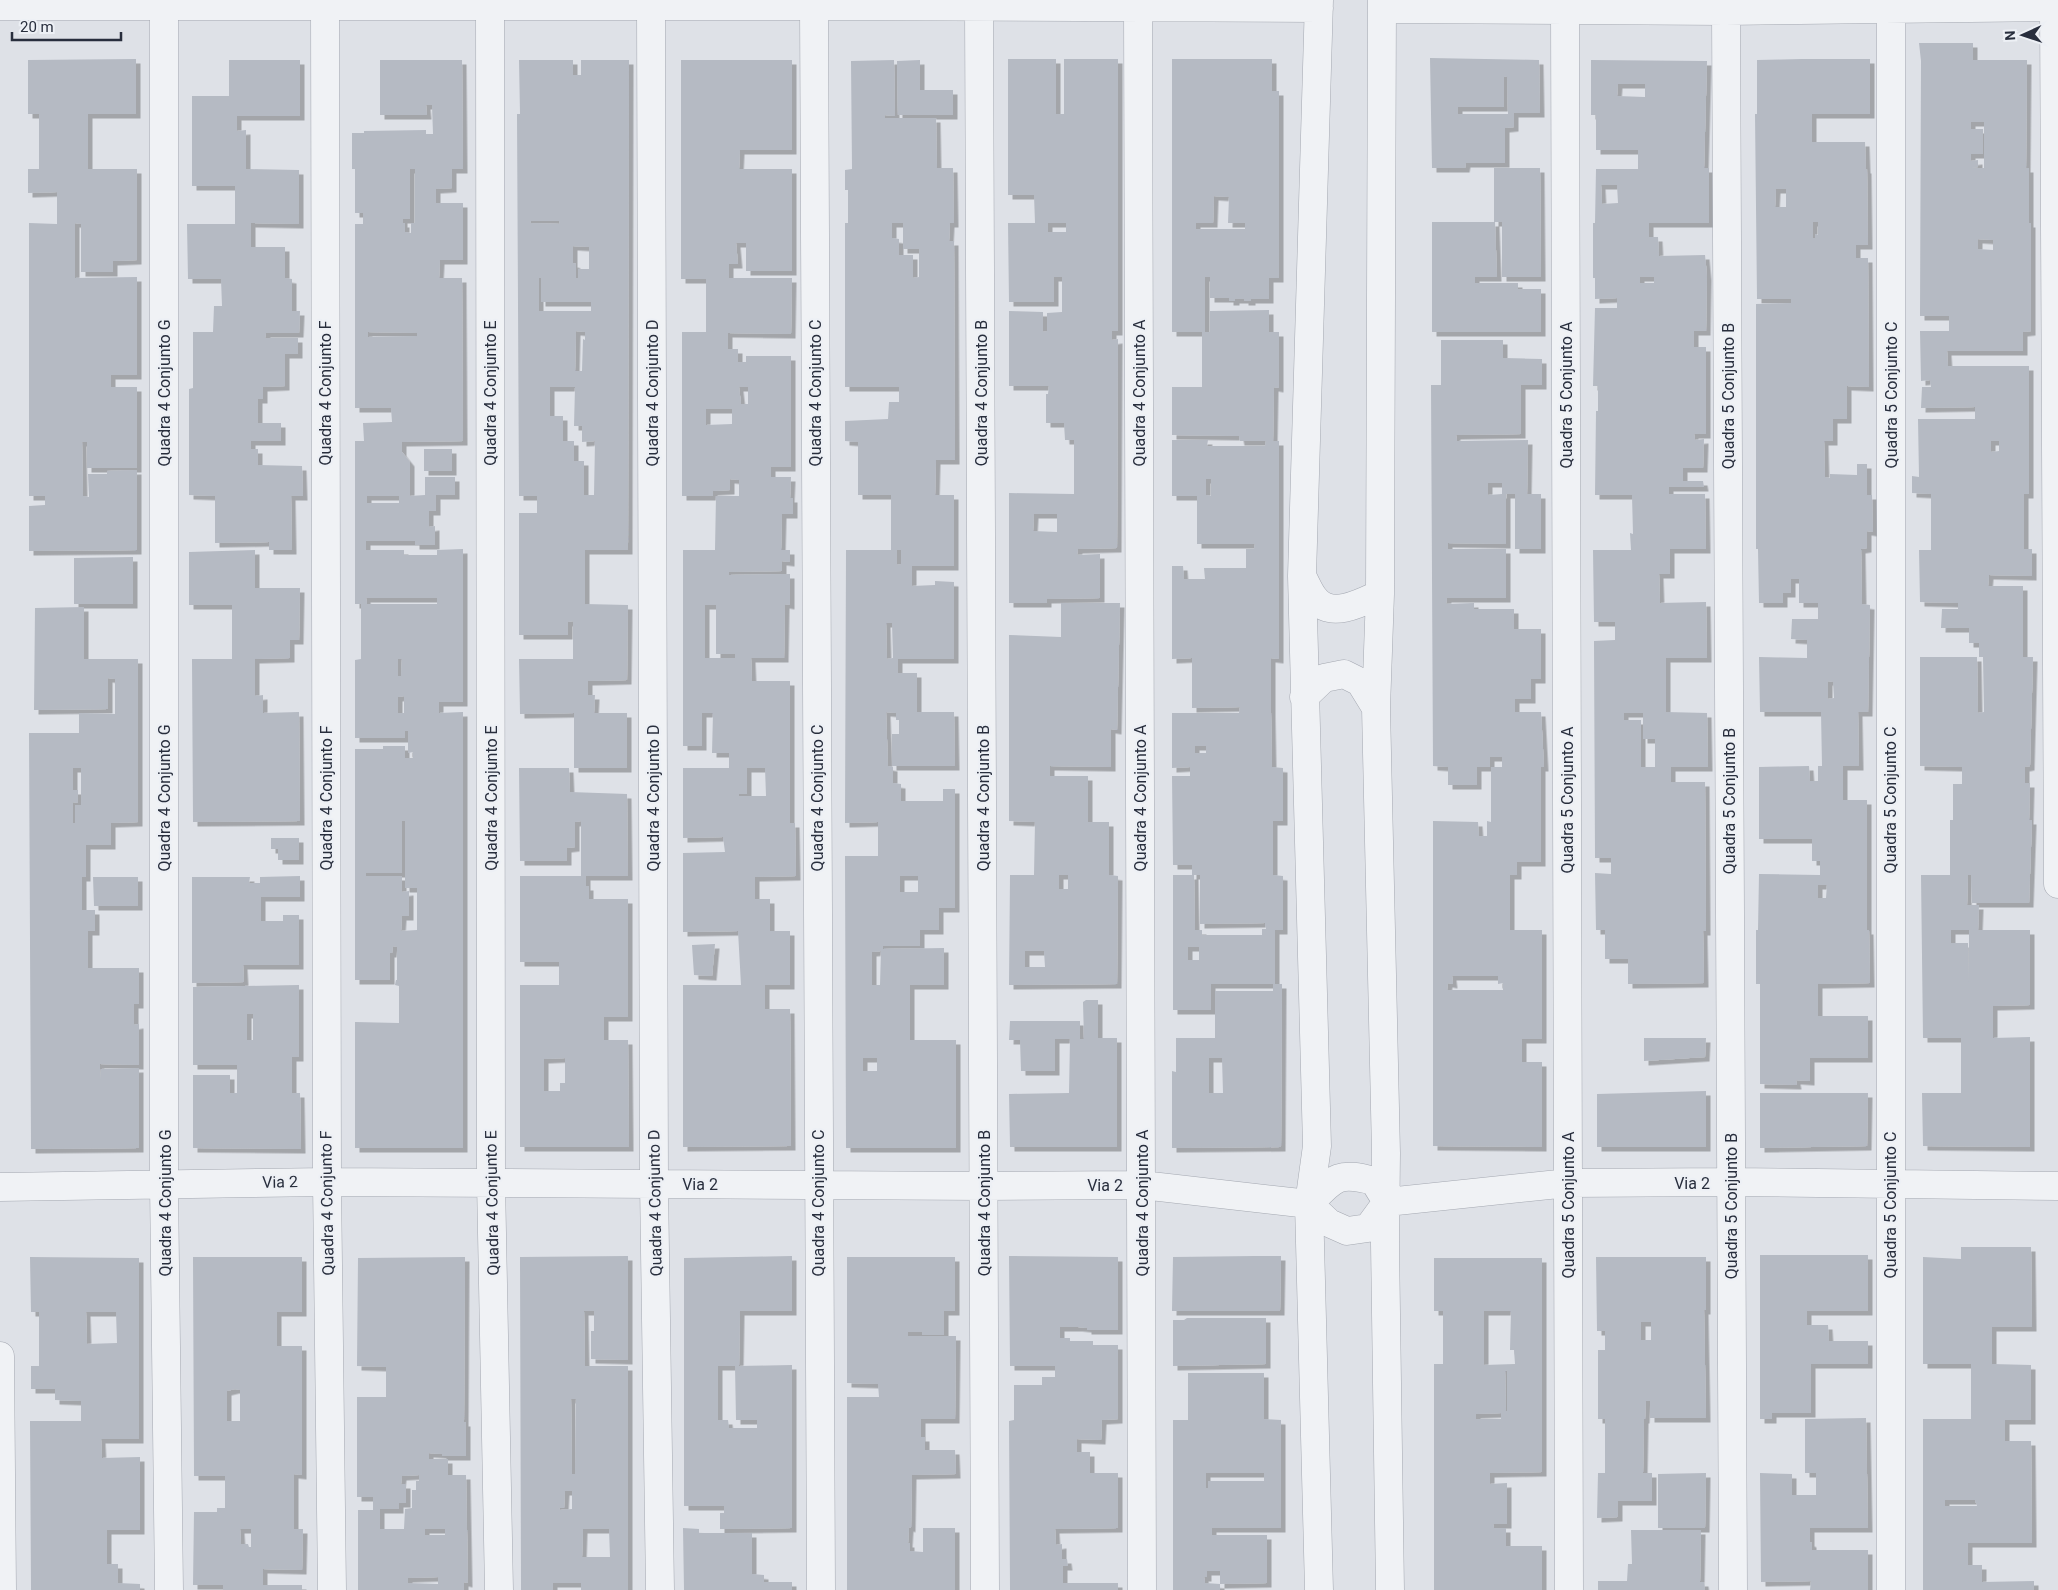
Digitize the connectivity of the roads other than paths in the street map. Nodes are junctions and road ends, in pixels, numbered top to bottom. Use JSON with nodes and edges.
{"nodes":[{"id":1,"x":57,"y":3,"type":"edge"},
{"id":2,"x":252,"y":3,"type":"edge"},
{"id":3,"x":440,"y":3,"type":"edge"},
{"id":4,"x":855,"y":3,"type":"edge"},
{"id":5,"x":1048,"y":3,"type":"edge"},
{"id":6,"x":1319,"y":4,"type":"edge"},
{"id":7,"x":1383,"y":4,"type":"edge"},
{"id":8,"x":0,"y":6,"type":"edge"},
{"id":9,"x":164,"y":6,"type":"junction"},
{"id":10,"x":325,"y":6,"type":"junction"},
{"id":11,"x":490,"y":6,"type":"junction"},
{"id":12,"x":651,"y":6,"type":"junction"},
{"id":13,"x":814,"y":6,"type":"junction"},
{"id":14,"x":979,"y":6,"type":"junction"},
{"id":15,"x":1138,"y":6,"type":"junction"},
{"id":16,"x":2056,"y":7,"type":"edge"},
{"id":17,"x":1566,"y":10,"type":"junction"},
{"id":18,"x":1891,"y":10,"type":"junction"},
{"id":19,"x":1726,"y":11,"type":"junction"},
{"id":20,"x":1302,"y":576,"type":"junction"},
{"id":21,"x":1380,"y":594,"type":"junction"},
{"id":22,"x":1304,"y":697,"type":"junction"},
{"id":23,"x":1376,"y":708,"type":"junction"},
{"id":24,"x":2058,"y":884,"type":"edge"},
{"id":25,"x":326,"y":1182,"type":"junction"},
{"id":26,"x":491,"y":1182,"type":"junction"},
{"id":27,"x":1731,"y":1182,"type":"junction"},
{"id":28,"x":1568,"y":1183,"type":"junction"},
{"id":29,"x":164,"y":1184,"type":"junction"},
{"id":30,"x":654,"y":1184,"type":"junction"},
{"id":31,"x":1890,"y":1184,"type":"junction"},
{"id":32,"x":818,"y":1185,"type":"junction"},
{"id":33,"x":1142,"y":1185,"type":"junction"},
{"id":34,"x":984,"y":1186,"type":"junction"},
{"id":35,"x":2058,"y":1186,"type":"edge"},
{"id":36,"x":0,"y":1187,"type":"edge"},
{"id":37,"x":1387,"y":1202,"type":"junction"},
{"id":38,"x":1309,"y":1204,"type":"junction"},
{"id":39,"x":0,"y":1356,"type":"edge"},
{"id":40,"x":2,"y":1590,"type":"edge"},
{"id":41,"x":169,"y":1590,"type":"edge"},
{"id":42,"x":332,"y":1590,"type":"edge"},
{"id":43,"x":499,"y":1590,"type":"edge"},
{"id":44,"x":660,"y":1590,"type":"edge"},
{"id":45,"x":821,"y":1590,"type":"edge"},
{"id":46,"x":985,"y":1590,"type":"edge"},
{"id":47,"x":1142,"y":1590,"type":"edge"},
{"id":48,"x":1319,"y":1590,"type":"edge"},
{"id":49,"x":1390,"y":1590,"type":"edge"},
{"id":50,"x":1569,"y":1590,"type":"edge"},
{"id":51,"x":1733,"y":1590,"type":"edge"},
{"id":52,"x":1891,"y":1590,"type":"edge"}],
"edges":[{"from":1,"to":8,"type":"street"},
{"from":1,"to":9,"type":"street"},
{"from":2,"to":9,"type":"street"},
{"from":2,"to":10,"type":"street"},
{"from":3,"to":10,"type":"street"},
{"from":3,"to":11,"type":"street"},
{"from":4,"to":13,"type":"street"},
{"from":4,"to":14,"type":"street"},
{"from":5,"to":14,"type":"street"},
{"from":5,"to":15,"type":"street"},
{"from":6,"to":15,"type":"street"},
{"from":6,"to":20,"type":"street"},
{"from":7,"to":17,"type":"street"},
{"from":7,"to":21,"type":"street"},
{"from":9,"to":29,"type":"street","name":"Quadra 4 Conjunto G"},
{"from":10,"to":25,"type":"street","name":"Quadra 4 Conjunto F"},
{"from":11,"to":12,"type":"street"},
{"from":11,"to":26,"type":"street","name":"Quadra 4 Conjunto E"},
{"from":12,"to":13,"type":"street"},
{"from":12,"to":30,"type":"street","name":"Quadra 4 Conjunto D"},
{"from":13,"to":32,"type":"street","name":"Quadra 4 Conjunto C"},
{"from":14,"to":34,"type":"street","name":"Quadra 4 Conjunto B"},
{"from":15,"to":33,"type":"street","name":"Quadra 4 Conjunto A"},
{"from":16,"to":18,"type":"street"},
{"from":16,"to":24,"type":"street"},
{"from":17,"to":19,"type":"street"},
{"from":17,"to":28,"type":"street","name":"Quadra 5 Conjunto A"},
{"from":18,"to":19,"type":"street"},
{"from":18,"to":31,"type":"street","name":"Quadra 5 Conjunto C"},
{"from":19,"to":27,"type":"street","name":"Quadra 5 Conjunto B"},
{"from":20,"to":21,"type":"street"},
{"from":20,"to":22,"type":"street"},
{"from":21,"to":23,"type":"street"},
{"from":22,"to":23,"type":"street"},
{"from":22,"to":38,"type":"street"},
{"from":23,"to":37,"type":"street"},
{"from":25,"to":26,"type":"street","name":"Via 2"},
{"from":25,"to":29,"type":"street","name":"Via 2"},
{"from":25,"to":42,"type":"street","name":"Quadra 4 Conjunto F"},
{"from":26,"to":30,"type":"street","name":"Via 2"},
{"from":26,"to":43,"type":"street","name":"Quadra 4 Conjunto E"},
{"from":27,"to":28,"type":"street","name":"Via 2"},
{"from":27,"to":31,"type":"street","name":"Via 2"},
{"from":27,"to":51,"type":"street","name":"Quadra 5 Conjunto B"},
{"from":28,"to":37,"type":"street","name":"Via 2"},
{"from":28,"to":50,"type":"street","name":"Quadra 5 Conjunto A"},
{"from":29,"to":36,"type":"street","name":"Via 2"},
{"from":29,"to":41,"type":"street","name":"Quadra 4 Conjunto G"},
{"from":30,"to":32,"type":"street","name":"Via 2"},
{"from":30,"to":44,"type":"street","name":"Quadra 4 Conjunto D"},
{"from":31,"to":35,"type":"street","name":"Via 2"},
{"from":31,"to":52,"type":"street","name":"Quadra 5 Conjunto C"},
{"from":32,"to":34,"type":"street","name":"Via 2"},
{"from":32,"to":45,"type":"street","name":"Quadra 4 Conjunto C"},
{"from":33,"to":34,"type":"street","name":"Via 2"},
{"from":33,"to":38,"type":"street","name":"Via 2"},
{"from":33,"to":47,"type":"street","name":"Quadra 4 Conjunto A"},
{"from":34,"to":46,"type":"street","name":"Quadra 4 Conjunto B"},
{"from":37,"to":38,"type":"street"},
{"from":37,"to":38,"type":"street"},
{"from":37,"to":49,"type":"street"},
{"from":38,"to":48,"type":"street"},
{"from":39,"to":40,"type":"street"}]}
